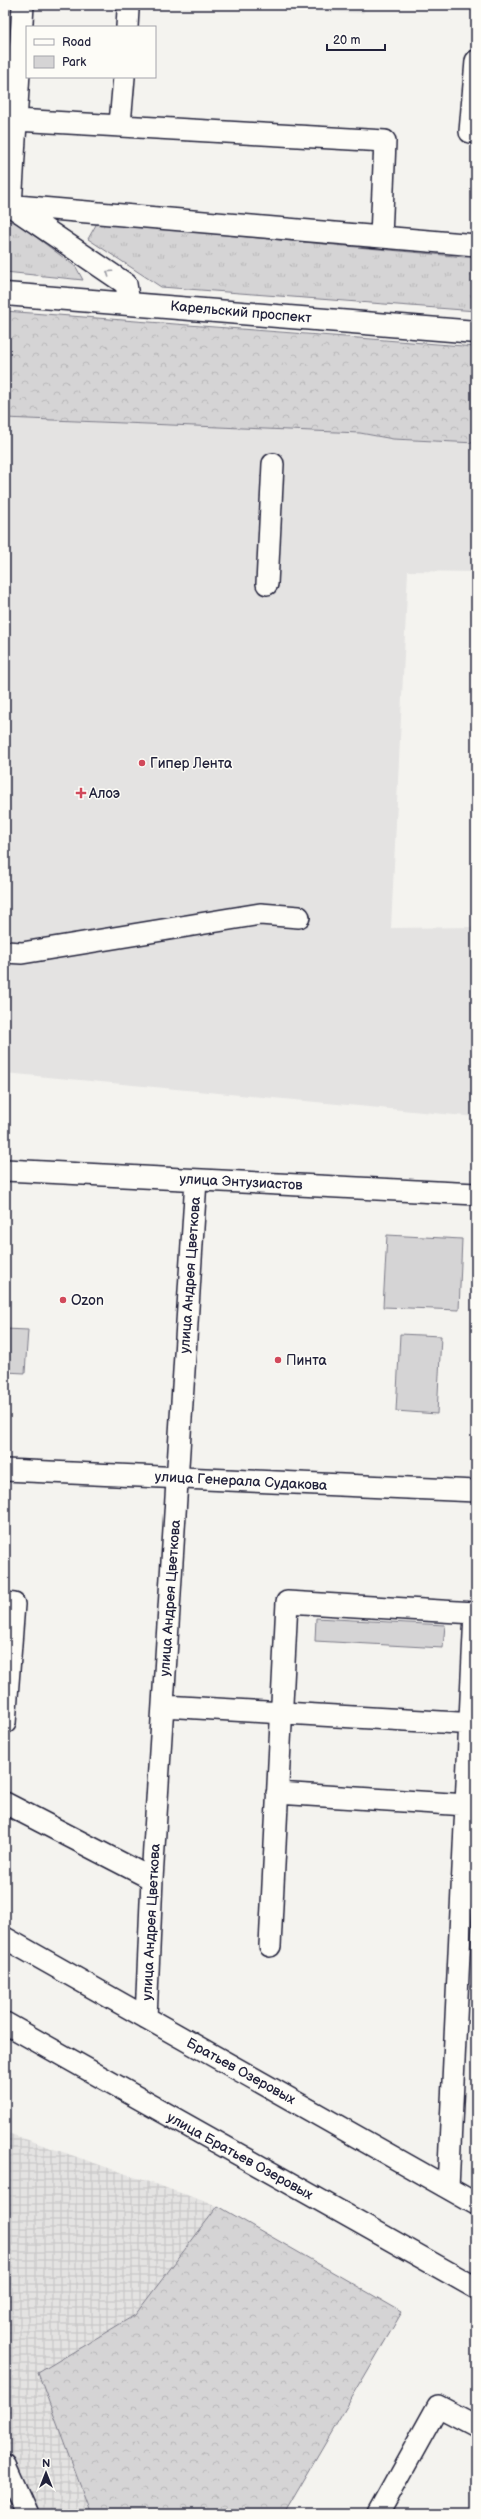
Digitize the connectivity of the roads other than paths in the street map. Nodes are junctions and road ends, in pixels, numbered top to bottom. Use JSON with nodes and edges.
{"nodes":[{"id":1,"x":23,"y":5,"type":"edge"},
{"id":2,"x":476,"y":61,"type":"edge"},
{"id":3,"x":124,"y":78,"type":"edge"},
{"id":4,"x":16,"y":120,"type":"junction"},
{"id":5,"x":120,"y":124,"type":"junction"},
{"id":6,"x":476,"y":132,"type":"edge"},
{"id":7,"x":8,"y":205,"type":"edge"},
{"id":8,"x":381,"y":237,"type":"junction"},
{"id":9,"x":476,"y":245,"type":"edge"},
{"id":10,"x":5,"y":294,"type":"edge"},
{"id":11,"x":129,"y":303,"type":"junction"},
{"id":12,"x":476,"y":332,"type":"edge"},
{"id":13,"x":273,"y":464,"type":"dead end"},
{"id":14,"x":267,"y":584,"type":"dead end"},
{"id":15,"x":299,"y":917,"type":"dead end"},
{"id":16,"x":5,"y":952,"type":"edge"},
{"id":17,"x":5,"y":1170,"type":"edge"},
{"id":18,"x":196,"y":1180,"type":"junction"},
{"id":19,"x":476,"y":1194,"type":"edge"},
{"id":20,"x":5,"y":1470,"type":"edge"},
{"id":21,"x":177,"y":1478,"type":"junction"},
{"id":22,"x":476,"y":1491,"type":"edge"},
{"id":23,"x":5,"y":1603,"type":"edge"},
{"id":24,"x":163,"y":1706,"type":"junction"},
{"id":25,"x":280,"y":1712,"type":"junction"},
{"id":26,"x":5,"y":1723,"type":"edge"},
{"id":27,"x":473,"y":1724,"type":"edge"},
{"id":28,"x":277,"y":1793,"type":"junction"},
{"id":29,"x":5,"y":1803,"type":"edge"},
{"id":30,"x":467,"y":1805,"type":"junction"},
{"id":31,"x":152,"y":1879,"type":"junction"},
{"id":32,"x":5,"y":1938,"type":"edge"},
{"id":33,"x":270,"y":1946,"type":"dead end"},
{"id":34,"x":146,"y":2018,"type":"junction"},
{"id":35,"x":5,"y":2023,"type":"edge"},
{"id":36,"x":448,"y":2188,"type":"junction"},
{"id":37,"x":476,"y":2204,"type":"edge"},
{"id":38,"x":476,"y":2288,"type":"edge"},
{"id":39,"x":476,"y":2426,"type":"edge"},
{"id":40,"x":5,"y":2465,"type":"edge"},
{"id":41,"x":27,"y":2514,"type":"edge"},
{"id":42,"x":378,"y":2514,"type":"edge"}],
"edges":[{"from":1,"to":4,"type":"street"},
{"from":2,"to":6,"type":"street"},
{"from":3,"to":5,"type":"street"},
{"from":4,"to":5,"type":"street"},
{"from":4,"to":7,"type":"street"},
{"from":5,"to":8,"type":"street"},
{"from":7,"to":8,"type":"street"},
{"from":11,"to":7,"type":"street","one_way":true},
{"from":8,"to":9,"type":"street"},
{"from":10,"to":11,"type":"main road","name":"Карельский проспект"},
{"from":11,"to":12,"type":"main road","name":"Карельский проспект"},
{"from":13,"to":14,"type":"street"},
{"from":15,"to":16,"type":"street"},
{"from":17,"to":18,"type":"street","name":"улица Энтузиастов"},
{"from":18,"to":19,"type":"street","name":"улица Энтузиастов"},
{"from":18,"to":21,"type":"street","name":"улица Андрея Цветкова"},
{"from":20,"to":21,"type":"street","name":"улица Генерала Судакова"},
{"from":21,"to":22,"type":"street","name":"улица Генерала Судакова"},
{"from":21,"to":24,"type":"street","name":"улица Андрея Цветкова"},
{"from":23,"to":26,"type":"street"},
{"from":24,"to":25,"type":"street"},
{"from":24,"to":31,"type":"street","name":"улица Андрея Цветкова"},
{"from":25,"to":27,"type":"street"},
{"from":25,"to":27,"type":"street"},
{"from":25,"to":28,"type":"street"},
{"from":27,"to":30,"type":"street"},
{"from":28,"to":30,"type":"street"},
{"from":28,"to":33,"type":"street"},
{"from":29,"to":31,"type":"street"},
{"from":30,"to":36,"type":"street"},
{"from":31,"to":34,"type":"street","name":"улица Андрея Цветкова"},
{"from":32,"to":34,"type":"street","name":"Братьев Озеровых"},
{"from":34,"to":36,"type":"street","name":"Братьев Озеровых"},
{"from":35,"to":38,"type":"street","name":"улица Братьев Озеровых"},
{"from":36,"to":37,"type":"street","name":"Братьев Озеровых"},
{"from":39,"to":42,"type":"street"},
{"from":40,"to":41,"type":"street"}]}
